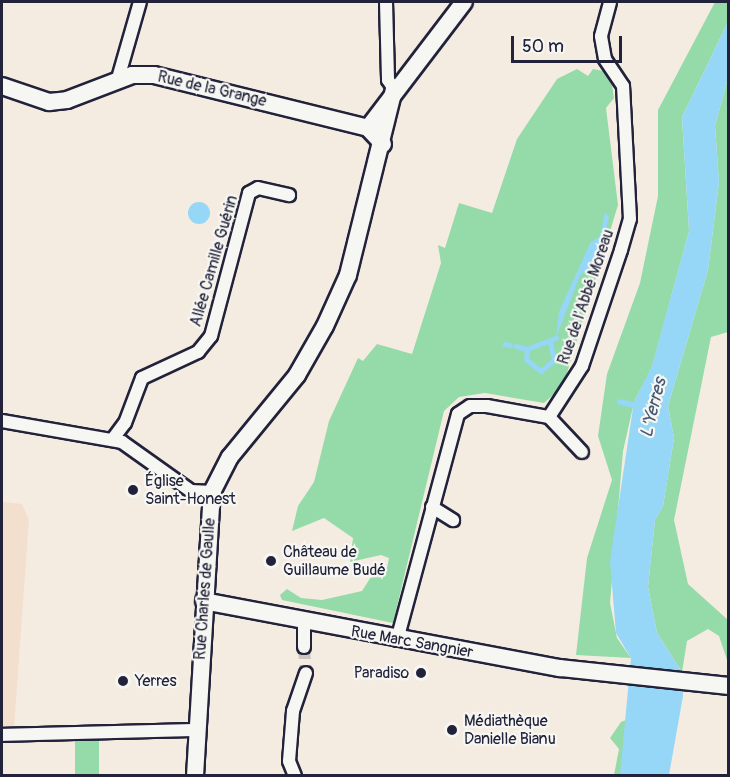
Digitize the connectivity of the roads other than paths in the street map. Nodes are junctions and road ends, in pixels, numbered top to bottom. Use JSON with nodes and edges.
{"nodes":[{"id":1,"x":140,"y":2,"type":"edge"},
{"id":2,"x":386,"y":2,"type":"edge"},
{"id":3,"x":464,"y":2,"type":"edge"},
{"id":4,"x":610,"y":2,"type":"edge"},
{"id":5,"x":117,"y":82,"type":"junction"},
{"id":6,"x":2,"y":86,"type":"edge"},
{"id":7,"x":394,"y":89,"type":"junction"},
{"id":8,"x":368,"y":128,"type":"junction"},
{"id":9,"x":383,"y":144,"type":"junction"},
{"id":10,"x":289,"y":195,"type":"dead end"},
{"id":11,"x":549,"y":417,"type":"junction"},
{"id":12,"x":2,"y":420,"type":"edge"},
{"id":13,"x":112,"y":440,"type":"junction"},
{"id":14,"x":582,"y":452,"type":"dead end"},
{"id":15,"x":212,"y":492,"type":"junction"},
{"id":16,"x":432,"y":507,"type":"junction"},
{"id":17,"x":453,"y":520,"type":"dead end"},
{"id":18,"x":204,"y":601,"type":"junction"},
{"id":19,"x":304,"y":622,"type":"junction"},
{"id":20,"x":397,"y":640,"type":"junction"},
{"id":21,"x":304,"y":647,"type":"tunnel mouth"},
{"id":22,"x":306,"y":673,"type":"tunnel mouth"},
{"id":23,"x":729,"y":686,"type":"edge"},
{"id":24,"x":197,"y":730,"type":"junction"},
{"id":25,"x":2,"y":735,"type":"edge"},
{"id":26,"x":195,"y":776,"type":"edge"},
{"id":27,"x":295,"y":776,"type":"edge"}],
"edges":[{"from":1,"to":5,"type":"street"},
{"from":2,"to":7,"type":"street"},
{"from":3,"to":7,"type":"street"},
{"from":4,"to":11,"type":"street","name":"Rue de l'Abbé Moreau"},
{"from":5,"to":6,"type":"street","name":"Rue de la Grange"},
{"from":5,"to":8,"type":"street","name":"Rue de la Grange"},
{"from":7,"to":8,"type":"street"},
{"from":7,"to":9,"type":"street","name":"Rue Charles de Gaulle"},
{"from":8,"to":9,"type":"street"},
{"from":9,"to":15,"type":"street","name":"Rue Charles de Gaulle"},
{"from":10,"to":13,"type":"street","name":"Allée Camille Guérin"},
{"from":11,"to":14,"type":"street"},
{"from":11,"to":16,"type":"street"},
{"from":12,"to":13,"type":"street"},
{"from":13,"to":15,"type":"street"},
{"from":15,"to":18,"type":"street","name":"Rue Charles de Gaulle"},
{"from":16,"to":17,"type":"street"},
{"from":16,"to":20,"type":"street"},
{"from":18,"to":19,"type":"street","name":"Rue Marc Sangnier"},
{"from":18,"to":24,"type":"street","name":"Rue Charles de Gaulle"},
{"from":19,"to":20,"type":"street","name":"Rue Marc Sangnier"},
{"from":19,"to":21,"type":"street"},
{"from":20,"to":23,"type":"street","name":"Rue Marc Sangnier"},
{"from":22,"to":27,"type":"street"},
{"from":24,"to":25,"type":"street"},
{"from":24,"to":26,"type":"street","name":"Rue Charles de Gaulle"}]}
